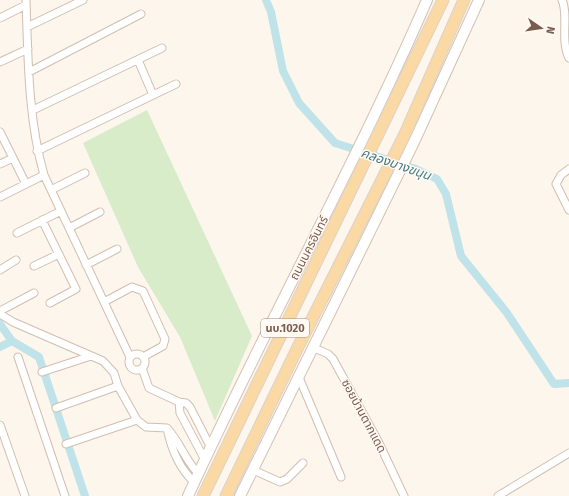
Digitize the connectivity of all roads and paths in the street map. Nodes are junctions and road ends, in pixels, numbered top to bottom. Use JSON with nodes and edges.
{"nodes":[{"id":1,"x":83,"y":0,"type":"edge"},
{"id":2,"x":427,"y":0,"type":"edge"},
{"id":3,"x":443,"y":0,"type":"edge"},
{"id":4,"x":464,"y":0,"type":"edge"},
{"id":5,"x":479,"y":0,"type":"edge"},
{"id":6,"x":562,"y":0,"type":"edge"},
{"id":7,"x":26,"y":2,"type":"edge"},
{"id":8,"x":141,"y":14,"type":"dead end"},
{"id":9,"x":0,"y":18,"type":"edge"},
{"id":10,"x":27,"y":27,"type":"junction"},
{"id":11,"x":162,"y":48,"type":"dead end"},
{"id":12,"x":28,"y":49,"type":"junction"},
{"id":13,"x":569,"y":58,"type":"edge"},
{"id":14,"x":138,"y":60,"type":"junction"},
{"id":15,"x":0,"y":62,"type":"edge"},
{"id":16,"x":29,"y":72,"type":"junction"},
{"id":17,"x":176,"y":84,"type":"dead end"},
{"id":18,"x":153,"y":95,"type":"junction"},
{"id":19,"x":33,"y":110,"type":"junction"},
{"id":20,"x":0,"y":132,"type":"edge"},
{"id":21,"x":37,"y":151,"type":"junction"},
{"id":22,"x":12,"y":158,"type":"junction"},
{"id":23,"x":0,"y":164,"type":"edge"},
{"id":24,"x":569,"y":169,"type":"edge"},
{"id":25,"x":85,"y":174,"type":"dead end"},
{"id":26,"x":44,"y":175,"type":"junction"},
{"id":27,"x":26,"y":184,"type":"junction"},
{"id":28,"x":51,"y":190,"type":"junction"},
{"id":29,"x":0,"y":197,"type":"edge"},
{"id":30,"x":569,"y":210,"type":"edge"},
{"id":31,"x":61,"y":211,"type":"junction"},
{"id":32,"x":100,"y":212,"type":"dead end"},
{"id":33,"x":42,"y":220,"type":"junction"},
{"id":34,"x":69,"y":228,"type":"junction"},
{"id":35,"x":17,"y":233,"type":"dead end"},
{"id":36,"x":118,"y":249,"type":"dead end"},
{"id":37,"x":59,"y":254,"type":"junction"},
{"id":38,"x":16,"y":260,"type":"dead end"},
{"id":39,"x":86,"y":265,"type":"junction"},
{"id":40,"x":34,"y":266,"type":"dead end"},
{"id":41,"x":0,"y":270,"type":"edge"},
{"id":42,"x":34,"y":293,"type":"dead end"},
{"id":43,"x":104,"y":302,"type":"junction"},
{"id":44,"x":50,"y":303,"type":"dead end"},
{"id":45,"x":0,"y":312,"type":"edge"},
{"id":46,"x":0,"y":318,"type":"edge"},
{"id":47,"x":13,"y":322,"type":"junction"},
{"id":48,"x":312,"y":347,"type":"junction"},
{"id":49,"x":91,"y":356,"type":"junction"},
{"id":50,"x":18,"y":357,"type":"dead end"},
{"id":51,"x":130,"y":357,"type":"junction"},
{"id":52,"x":143,"y":357,"type":"junction"},
{"id":53,"x":142,"y":368,"type":"junction"},
{"id":54,"x":42,"y":372,"type":"dead end"},
{"id":55,"x":298,"y":375,"type":"junction"},
{"id":56,"x":118,"y":386,"type":"junction"},
{"id":57,"x":179,"y":402,"type":"junction"},
{"id":58,"x":56,"y":408,"type":"dead end"},
{"id":59,"x":137,"y":420,"type":"junction"},
{"id":60,"x":0,"y":425,"type":"edge"},
{"id":61,"x":66,"y":444,"type":"dead end"},
{"id":62,"x":210,"y":448,"type":"junction"},
{"id":63,"x":569,"y":453,"type":"edge"},
{"id":64,"x":205,"y":460,"type":"junction"},
{"id":65,"x":303,"y":463,"type":"dead end"},
{"id":66,"x":253,"y":470,"type":"junction"},
{"id":67,"x":341,"y":477,"type":"dead end"},
{"id":68,"x":196,"y":478,"type":"junction"},
{"id":69,"x":25,"y":496,"type":"edge"},
{"id":70,"x":65,"y":496,"type":"edge"},
{"id":71,"x":188,"y":496,"type":"edge"},
{"id":72,"x":203,"y":496,"type":"edge"},
{"id":73,"x":226,"y":496,"type":"edge"},
{"id":74,"x":240,"y":496,"type":"edge"},
{"id":75,"x":404,"y":496,"type":"edge"},
{"id":76,"x":498,"y":496,"type":"edge"}],
"edges":[{"from":1,"to":10,"type":"street"},
{"from":2,"to":62,"type":"main road","name":"ถนนนครอินทร์","number":"นบ.1020"},
{"from":3,"to":72,"type":"main road","name":"ถนนนครอินทร์","number":"นบ.1020"},
{"from":4,"to":73,"type":"main road","number":"นบ.1020"},
{"from":5,"to":48,"type":"main road","number":"นบ.1020"},
{"from":6,"to":13,"type":"street"},
{"from":7,"to":9,"type":"street"},
{"from":7,"to":10,"type":"street"},
{"from":8,"to":16,"type":"street"},
{"from":10,"to":12,"type":"street"},
{"from":11,"to":14,"type":"street"},
{"from":12,"to":15,"type":"street"},
{"from":12,"to":16,"type":"street"},
{"from":14,"to":18,"type":"street"},
{"from":14,"to":19,"type":"street"},
{"from":16,"to":19,"type":"street"},
{"from":17,"to":18,"type":"street"},
{"from":18,"to":21,"type":"street"},
{"from":19,"to":21,"type":"street"},
{"from":20,"to":22,"type":"street"},
{"from":21,"to":26,"type":"street"},
{"from":22,"to":23,"type":"street"},
{"from":22,"to":27,"type":"street"},
{"from":24,"to":30,"type":"street"},
{"from":25,"to":28,"type":"street"},
{"from":26,"to":27,"type":"street"},
{"from":26,"to":28,"type":"street"},
{"from":27,"to":29,"type":"street"},
{"from":28,"to":31,"type":"street"},
{"from":31,"to":33,"type":"street"},
{"from":31,"to":34,"type":"street"},
{"from":32,"to":34,"type":"street"},
{"from":33,"to":35,"type":"street"},
{"from":33,"to":37,"type":"street"},
{"from":34,"to":39,"type":"street"},
{"from":36,"to":39,"type":"street"},
{"from":37,"to":40,"type":"street"},
{"from":37,"to":44,"type":"street"},
{"from":38,"to":41,"type":"street"},
{"from":39,"to":43,"type":"street"},
{"from":42,"to":45,"type":"street"},
{"from":43,"to":51,"type":"street"},
{"from":43,"to":52,"type":"street"},
{"from":45,"to":47,"type":"street"},
{"from":46,"to":47,"type":"street"},
{"from":47,"to":49,"type":"street"},
{"from":48,"to":55,"type":"main road","number":"นบ.1020"},
{"from":48,"to":75,"type":"street","name":"ซอยบ้านตากแดด"},
{"from":49,"to":54,"type":"street"},
{"from":49,"to":56,"type":"street"},
{"from":50,"to":70,"type":"street"},
{"from":51,"to":52,"type":"street"},
{"from":51,"to":53,"type":"street"},
{"from":52,"to":53,"type":"street"},
{"from":53,"to":57,"type":"street"},
{"from":55,"to":66,"type":"main road","number":"นบ.1020"},
{"from":55,"to":67,"type":"street"},
{"from":56,"to":58,"type":"street"},
{"from":56,"to":59,"type":"street"},
{"from":57,"to":62,"type":"street"},
{"from":57,"to":64,"type":"street"},
{"from":59,"to":61,"type":"street"},
{"from":59,"to":68,"type":"street"},
{"from":60,"to":69,"type":"street"},
{"from":62,"to":64,"type":"main road","name":"ถนนนครอินทร์","number":"นบ.1020"},
{"from":63,"to":76,"type":"street"},
{"from":64,"to":68,"type":"main road","name":"ถนนนครอินทร์","number":"นบ.1020"},
{"from":65,"to":66,"type":"street"},
{"from":66,"to":74,"type":"main road","number":"นบ.1020"},
{"from":68,"to":71,"type":"main road","name":"ถนนนครอินทร์","number":"นบ.1020"}]}
